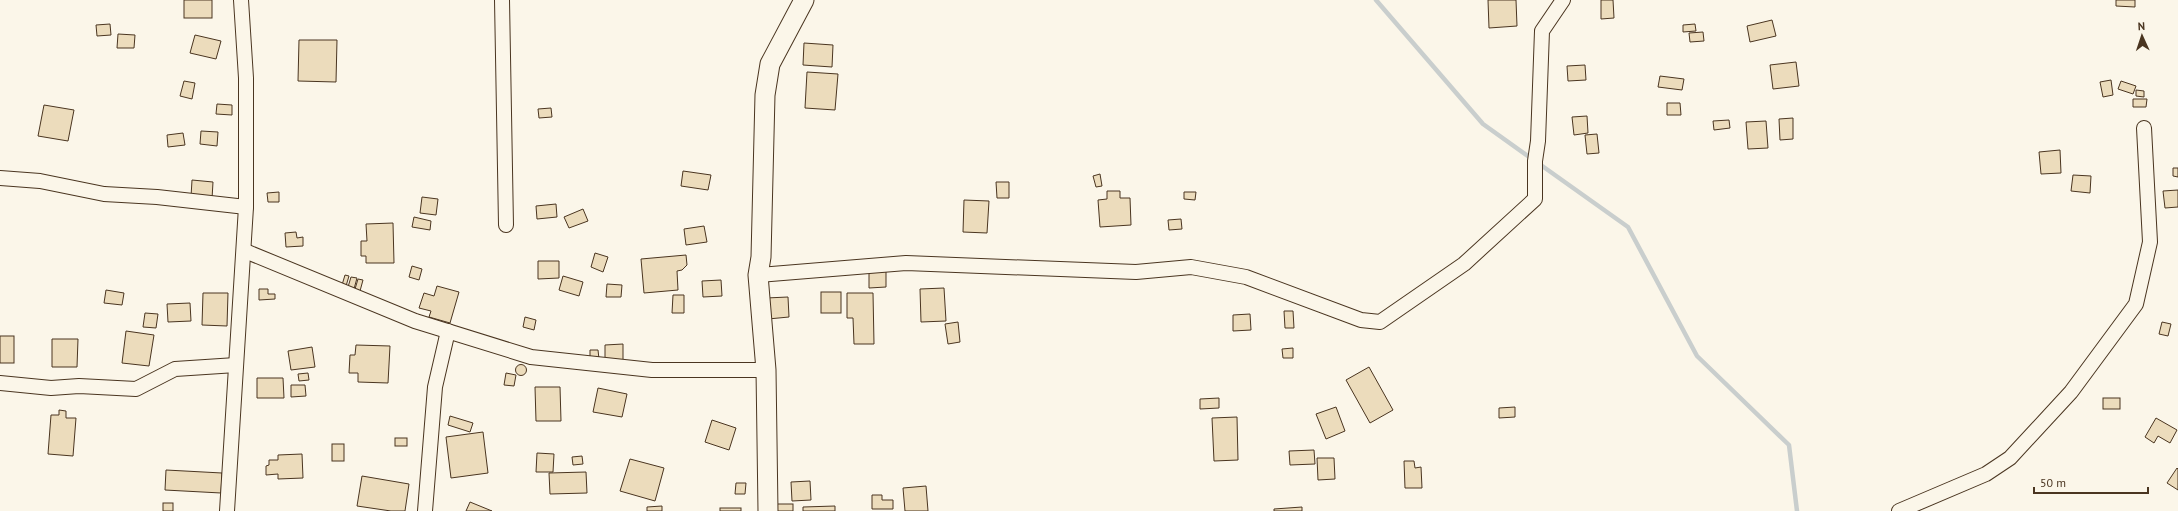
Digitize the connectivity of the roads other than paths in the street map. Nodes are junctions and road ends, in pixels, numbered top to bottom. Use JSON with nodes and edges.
{"nodes":[{"id":1,"x":241,"y":0,"type":"edge"},
{"id":2,"x":502,"y":0,"type":"edge"},
{"id":3,"x":804,"y":0,"type":"edge"},
{"id":4,"x":1563,"y":0,"type":"edge"},
{"id":5,"x":2144,"y":128,"type":"dead end"},
{"id":6,"x":0,"y":178,"type":"edge"},
{"id":7,"x":246,"y":207,"type":"junction"},
{"id":8,"x":506,"y":224,"type":"dead end"},
{"id":9,"x":245,"y":251,"type":"junction"},
{"id":10,"x":758,"y":275,"type":"junction"},
{"id":11,"x":448,"y":331,"type":"junction"},
{"id":12,"x":236,"y":365,"type":"junction"},
{"id":13,"x":766,"y":370,"type":"junction"},
{"id":14,"x":0,"y":383,"type":"edge"},
{"id":15,"x":227,"y":511,"type":"edge"},
{"id":16,"x":425,"y":511,"type":"edge"},
{"id":17,"x":768,"y":511,"type":"edge"},
{"id":18,"x":1899,"y":511,"type":"edge"}],
"edges":[{"from":1,"to":7,"type":"street"},
{"from":2,"to":8,"type":"street"},
{"from":3,"to":10,"type":"street"},
{"from":4,"to":10,"type":"street"},
{"from":5,"to":18,"type":"street"},
{"from":6,"to":7,"type":"street"},
{"from":7,"to":9,"type":"street"},
{"from":9,"to":11,"type":"street"},
{"from":9,"to":12,"type":"street"},
{"from":10,"to":13,"type":"street"},
{"from":11,"to":13,"type":"street"},
{"from":11,"to":16,"type":"street"},
{"from":12,"to":14,"type":"street"},
{"from":12,"to":15,"type":"street"},
{"from":13,"to":17,"type":"street"}]}
